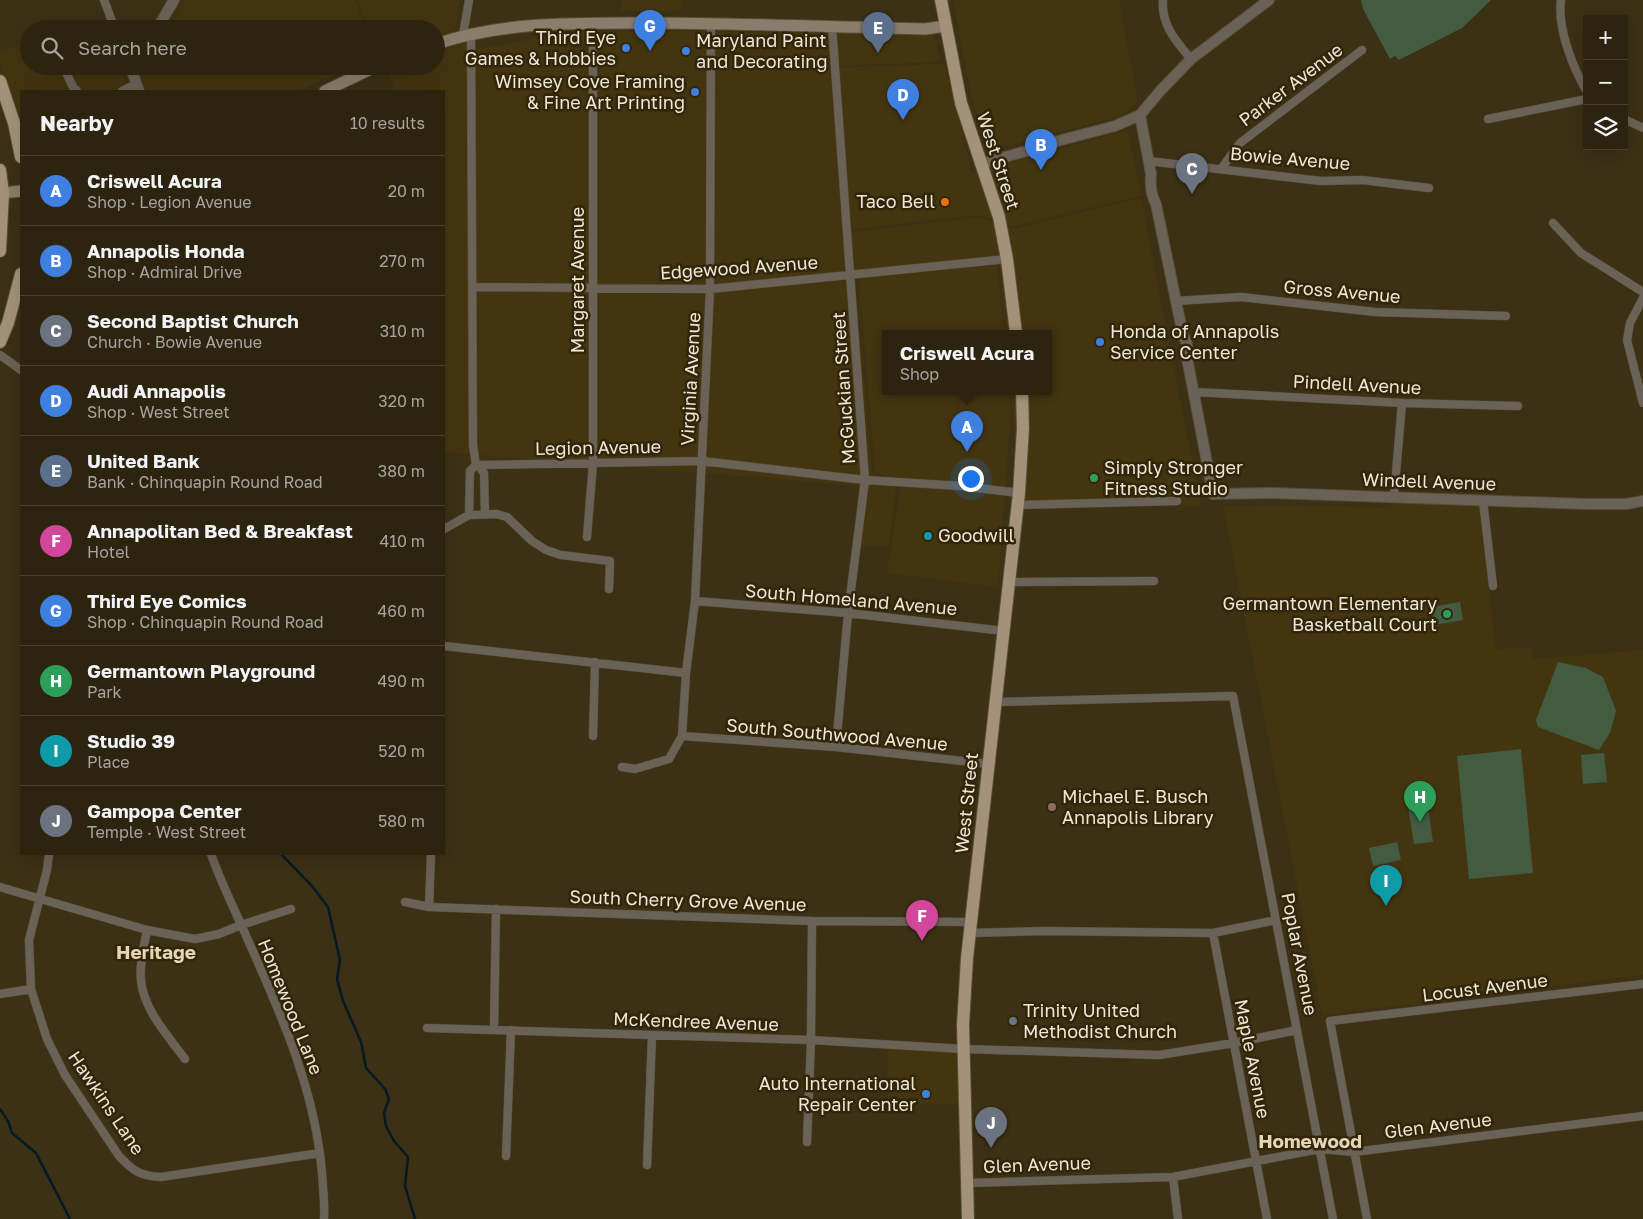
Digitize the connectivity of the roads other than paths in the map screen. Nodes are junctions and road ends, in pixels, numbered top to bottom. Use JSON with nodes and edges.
{"nodes":[{"id":1,"x":104,"y":0,"type":"edge"},
{"id":2,"x":174,"y":0,"type":"edge"},
{"id":3,"x":469,"y":0,"type":"edge"},
{"id":4,"x":941,"y":0,"type":"edge"},
{"id":5,"x":1163,"y":0,"type":"edge"},
{"id":6,"x":1269,"y":0,"type":"edge"},
{"id":7,"x":1562,"y":0,"type":"edge"},
{"id":8,"x":112,"y":20,"type":"edge"},
{"id":9,"x":162,"y":20,"type":"edge"},
{"id":10,"x":593,"y":23,"type":"junction"},
{"id":11,"x":711,"y":23,"type":"junction"},
{"id":12,"x":832,"y":26,"type":"junction"},
{"id":13,"x":946,"y":26,"type":"junction"},
{"id":14,"x":467,"y":35,"type":"junction"},
{"id":15,"x":445,"y":41,"type":"edge"},
{"id":16,"x":1362,"y":50,"type":"dead end"},
{"id":17,"x":1191,"y":59,"type":"junction"},
{"id":18,"x":67,"y":75,"type":"edge"},
{"id":19,"x":134,"y":75,"type":"edge"},
{"id":20,"x":358,"y":75,"type":"edge"},
{"id":21,"x":0,"y":81,"type":"edge"},
{"id":22,"x":1583,"y":85,"type":"edge"},
{"id":23,"x":138,"y":88,"type":"edge"},
{"id":24,"x":76,"y":90,"type":"edge"},
{"id":25,"x":327,"y":90,"type":"edge"},
{"id":26,"x":1583,"y":100,"type":"edge"},
{"id":27,"x":1140,"y":115,"type":"junction"},
{"id":28,"x":1488,"y":119,"type":"dead end"},
{"id":29,"x":1628,"y":121,"type":"edge"},
{"id":30,"x":14,"y":123,"type":"junction"},
{"id":31,"x":1643,"y":128,"type":"edge"},
{"id":32,"x":20,"y":134,"type":"edge"},
{"id":33,"x":20,"y":152,"type":"edge"},
{"id":34,"x":1148,"y":160,"type":"junction"},
{"id":35,"x":980,"y":164,"type":"junction"},
{"id":36,"x":1221,"y":169,"type":"junction"},
{"id":37,"x":0,"y":170,"type":"edge"},
{"id":38,"x":1429,"y":188,"type":"dead end"},
{"id":39,"x":20,"y":191,"type":"edge"},
{"id":40,"x":3,"y":193,"type":"junction"},
{"id":41,"x":1553,"y":223,"type":"dead end"},
{"id":42,"x":0,"y":251,"type":"edge"},
{"id":43,"x":1007,"y":259,"type":"junction"},
{"id":44,"x":851,"y":275,"type":"junction"},
{"id":45,"x":20,"y":278,"type":"edge"},
{"id":46,"x":473,"y":287,"type":"junction"},
{"id":47,"x":594,"y":288,"type":"junction"},
{"id":48,"x":710,"y":288,"type":"junction"},
{"id":49,"x":1643,"y":292,"type":"edge"},
{"id":50,"x":1643,"y":298,"type":"edge"},
{"id":51,"x":1175,"y":301,"type":"junction"},
{"id":52,"x":1506,"y":316,"type":"dead end"},
{"id":53,"x":1016,"y":330,"type":"edge"},
{"id":54,"x":0,"y":342,"type":"edge"},
{"id":55,"x":0,"y":355,"type":"edge"},
{"id":56,"x":20,"y":369,"type":"edge"},
{"id":57,"x":1194,"y":392,"type":"junction"},
{"id":58,"x":1022,"y":395,"type":"edge"},
{"id":59,"x":1402,"y":403,"type":"junction"},
{"id":60,"x":1643,"y":403,"type":"edge"},
{"id":61,"x":1518,"y":406,"type":"dead end"},
{"id":62,"x":702,"y":461,"type":"junction"},
{"id":63,"x":593,"y":463,"type":"junction"},
{"id":64,"x":477,"y":465,"type":"junction"},
{"id":65,"x":865,"y":480,"type":"junction"},
{"id":66,"x":1394,"y":496,"type":"junction"},
{"id":67,"x":1018,"y":499,"type":"junction"},
{"id":68,"x":1177,"y":500,"type":"dead end"},
{"id":69,"x":1483,"y":501,"type":"junction"},
{"id":70,"x":1643,"y":501,"type":"edge"},
{"id":71,"x":485,"y":514,"type":"junction"},
{"id":72,"x":469,"y":515,"type":"junction"},
{"id":73,"x":445,"y":529,"type":"edge"},
{"id":74,"x":588,"y":537,"type":"dead end"},
{"id":75,"x":1154,"y":581,"type":"dead end"},
{"id":76,"x":1010,"y":582,"type":"junction"},
{"id":77,"x":1493,"y":586,"type":"dead end"},
{"id":78,"x":609,"y":589,"type":"dead end"},
{"id":79,"x":695,"y":601,"type":"junction"},
{"id":80,"x":848,"y":613,"type":"junction"},
{"id":81,"x":1004,"y":631,"type":"junction"},
{"id":82,"x":445,"y":646,"type":"edge"},
{"id":83,"x":595,"y":662,"type":"junction"},
{"id":84,"x":686,"y":673,"type":"junction"},
{"id":85,"x":996,"y":702,"type":"junction"},
{"id":86,"x":593,"y":736,"type":"dead end"},
{"id":87,"x":682,"y":736,"type":"junction"},
{"id":88,"x":836,"y":747,"type":"junction"},
{"id":89,"x":989,"y":764,"type":"junction"},
{"id":90,"x":622,"y":767,"type":"dead end"},
{"id":91,"x":49,"y":855,"type":"edge"},
{"id":92,"x":211,"y":855,"type":"edge"},
{"id":93,"x":431,"y":855,"type":"edge"},
{"id":94,"x":0,"y":887,"type":"edge"},
{"id":95,"x":40,"y":899,"type":"junction"},
{"id":96,"x":405,"y":902,"type":"dead end"},
{"id":97,"x":428,"y":907,"type":"junction"},
{"id":98,"x":291,"y":908,"type":"dead end"},
{"id":99,"x":496,"y":909,"type":"junction"},
{"id":100,"x":1276,"y":920,"type":"junction"},
{"id":101,"x":812,"y":921,"type":"junction"},
{"id":102,"x":242,"y":925,"type":"junction"},
{"id":103,"x":970,"y":928,"type":"junction"},
{"id":104,"x":147,"y":930,"type":"junction"},
{"id":105,"x":1213,"y":933,"type":"junction"},
{"id":106,"x":1643,"y":984,"type":"edge"},
{"id":107,"x":31,"y":989,"type":"junction"},
{"id":108,"x":0,"y":994,"type":"edge"},
{"id":109,"x":1330,"y":1021,"type":"joint"},
{"id":110,"x":427,"y":1028,"type":"dead end"},
{"id":111,"x":494,"y":1029,"type":"junction"},
{"id":112,"x":511,"y":1030,"type":"junction"},
{"id":113,"x":1297,"y":1030,"type":"junction"},
{"id":114,"x":652,"y":1036,"type":"junction"},
{"id":115,"x":811,"y":1040,"type":"junction"},
{"id":116,"x":1234,"y":1043,"type":"junction"},
{"id":117,"x":964,"y":1049,"type":"junction"},
{"id":118,"x":185,"y":1058,"type":"dead end"},
{"id":119,"x":1643,"y":1116,"type":"edge"},
{"id":120,"x":807,"y":1142,"type":"dead end"},
{"id":121,"x":1320,"y":1149,"type":"junction"},
{"id":122,"x":1354,"y":1152,"type":"junction"},
{"id":123,"x":320,"y":1153,"type":"junction"},
{"id":124,"x":506,"y":1156,"type":"dead end"},
{"id":125,"x":1256,"y":1160,"type":"junction"},
{"id":126,"x":647,"y":1165,"type":"dead end"},
{"id":127,"x":1173,"y":1177,"type":"junction"},
{"id":128,"x":968,"y":1183,"type":"junction"},
{"id":129,"x":324,"y":1219,"type":"edge"},
{"id":130,"x":968,"y":1219,"type":"edge"},
{"id":131,"x":1178,"y":1219,"type":"edge"},
{"id":132,"x":1267,"y":1219,"type":"edge"},
{"id":133,"x":1333,"y":1219,"type":"edge"},
{"id":134,"x":1367,"y":1219,"type":"edge"}],
"edges":[{"from":1,"to":8,"type":"street"},
{"from":2,"to":9,"type":"street"},
{"from":3,"to":14,"type":"street"},
{"from":4,"to":13,"type":"main road","name":"West Street"},
{"from":5,"to":17,"type":"street"},
{"from":6,"to":17,"type":"street"},
{"from":7,"to":22,"type":"street"},
{"from":10,"to":11,"type":"main road"},
{"from":10,"to":14,"type":"main road"},
{"from":10,"to":47,"type":"street","name":"Margaret Avenue"},
{"from":11,"to":12,"type":"main road"},
{"from":11,"to":48,"type":"street","name":"Virginia Avenue"},
{"from":12,"to":13,"type":"main road"},
{"from":12,"to":44,"type":"street","name":"McGuckian Street"},
{"from":13,"to":35,"type":"main road","name":"West Street"},
{"from":14,"to":15,"type":"main road"},
{"from":14,"to":46,"type":"street"},
{"from":16,"to":36,"type":"street","name":"Parker Avenue"},
{"from":17,"to":27,"type":"street"},
{"from":18,"to":24,"type":"street"},
{"from":19,"to":23,"type":"street"},
{"from":20,"to":25,"type":"main road"},
{"from":21,"to":30,"type":"main road"},
{"from":26,"to":28,"type":"street"},
{"from":27,"to":34,"type":"street"},
{"from":27,"to":35,"type":"street"},
{"from":29,"to":31,"type":"street"},
{"from":30,"to":32,"type":"main road"},
{"from":30,"to":33,"type":"main road"},
{"from":34,"to":36,"type":"street","name":"Bowie Avenue"},
{"from":34,"to":51,"type":"street"},
{"from":35,"to":43,"type":"main road","name":"West Street"},
{"from":36,"to":38,"type":"street","name":"Bowie Avenue"},
{"from":37,"to":40,"type":"main road"},
{"from":39,"to":40,"type":"main road"},
{"from":40,"to":42,"type":"main road"},
{"from":41,"to":49,"type":"street"},
{"from":43,"to":44,"type":"street","name":"Edgewood Avenue"},
{"from":43,"to":53,"type":"main road","name":"West Street"},
{"from":44,"to":48,"type":"street","name":"Edgewood Avenue"},
{"from":44,"to":65,"type":"street","name":"McGuckian Street"},
{"from":45,"to":54,"type":"main road"},
{"from":46,"to":47,"type":"street","name":"Edgewood Avenue"},
{"from":46,"to":64,"type":"street"},
{"from":47,"to":48,"type":"street","name":"Edgewood Avenue"},
{"from":47,"to":63,"type":"street","name":"Margaret Avenue"},
{"from":48,"to":62,"type":"street","name":"Virginia Avenue"},
{"from":50,"to":60,"type":"street"},
{"from":51,"to":52,"type":"street","name":"Gross Avenue"},
{"from":51,"to":57,"type":"street"},
{"from":55,"to":56,"type":"street"},
{"from":57,"to":59,"type":"street","name":"Pindell Avenue"},
{"from":57,"to":66,"type":"street","name":"Windell Avenue"},
{"from":58,"to":67,"type":"main road","name":"West Street"},
{"from":59,"to":61,"type":"street","name":"Pindell Avenue"},
{"from":59,"to":66,"type":"street"},
{"from":62,"to":63,"type":"street","name":"Legion Avenue"},
{"from":62,"to":65,"type":"street","name":"Legion Avenue"},
{"from":62,"to":79,"type":"street","name":"Virginia Avenue"},
{"from":63,"to":64,"type":"street","name":"Legion Avenue"},
{"from":63,"to":74,"type":"street","name":"Margaret Avenue"},
{"from":64,"to":71,"type":"street"},
{"from":64,"to":72,"type":"street"},
{"from":65,"to":67,"type":"street","name":"Legion Avenue"},
{"from":65,"to":80,"type":"street","name":"McGuckian Street"},
{"from":66,"to":69,"type":"street","name":"Windell Avenue"},
{"from":67,"to":68,"type":"street","name":"Legion Avenue"},
{"from":67,"to":76,"type":"main road","name":"West Street"},
{"from":69,"to":70,"type":"street","name":"Windell Avenue"},
{"from":69,"to":77,"type":"street"},
{"from":71,"to":72,"type":"street"},
{"from":71,"to":78,"type":"street"},
{"from":72,"to":73,"type":"street"},
{"from":75,"to":76,"type":"street"},
{"from":76,"to":81,"type":"main road","name":"West Street"},
{"from":79,"to":80,"type":"street","name":"South Homeland Avenue"},
{"from":79,"to":84,"type":"street","name":"Virginia Avenue"},
{"from":80,"to":81,"type":"street","name":"South Homeland Avenue"},
{"from":80,"to":88,"type":"street","name":"McGuckian Street"},
{"from":81,"to":85,"type":"main road","name":"West Street"},
{"from":82,"to":83,"type":"street"},
{"from":83,"to":84,"type":"street"},
{"from":83,"to":86,"type":"street"},
{"from":84,"to":87,"type":"street","name":"Virginia Avenue"},
{"from":85,"to":89,"type":"main road","name":"West Street"},
{"from":85,"to":100,"type":"street","name":"Poplar Avenue"},
{"from":87,"to":88,"type":"street","name":"South Southwood Avenue"},
{"from":87,"to":90,"type":"street"},
{"from":88,"to":89,"type":"street","name":"South Southwood Avenue"},
{"from":89,"to":103,"type":"main road","name":"West Street"},
{"from":91,"to":95,"type":"street","name":"Hawkins Lane"},
{"from":92,"to":102,"type":"street","name":"Homewood Lane"},
{"from":93,"to":97,"type":"street"},
{"from":94,"to":95,"type":"street"},
{"from":95,"to":104,"type":"street"},
{"from":95,"to":107,"type":"street","name":"Hawkins Lane"},
{"from":96,"to":97,"type":"street","name":"South Cherry Grove Avenue"},
{"from":97,"to":99,"type":"street","name":"South Cherry Grove Avenue"},
{"from":98,"to":102,"type":"street"},
{"from":99,"to":101,"type":"street","name":"South Cherry Grove Avenue"},
{"from":99,"to":111,"type":"street"},
{"from":100,"to":105,"type":"street","name":"South Cherry Grove Avenue"},
{"from":100,"to":113,"type":"street","name":"Poplar Avenue"},
{"from":101,"to":103,"type":"street","name":"South Cherry Grove Avenue"},
{"from":101,"to":115,"type":"street"},
{"from":102,"to":104,"type":"street"},
{"from":102,"to":123,"type":"street","name":"Homewood Lane"},
{"from":103,"to":105,"type":"street","name":"South Cherry Grove Avenue"},
{"from":103,"to":117,"type":"main road","name":"West Street"},
{"from":104,"to":118,"type":"street"},
{"from":105,"to":116,"type":"street","name":"Maple Avenue"},
{"from":106,"to":109,"type":"street","name":"Locust Avenue"},
{"from":107,"to":108,"type":"street"},
{"from":107,"to":123,"type":"street","name":"Hawkins Lane"},
{"from":109,"to":122,"type":"street","name":"Poplar Avenue"},
{"from":110,"to":111,"type":"street","name":"McKendree Avenue"},
{"from":111,"to":112,"type":"street","name":"McKendree Avenue"},
{"from":112,"to":114,"type":"street","name":"McKendree Avenue"},
{"from":112,"to":124,"type":"street"},
{"from":113,"to":116,"type":"street"},
{"from":113,"to":121,"type":"street","name":"Poplar Avenue"},
{"from":114,"to":115,"type":"street","name":"McKendree Avenue"},
{"from":114,"to":126,"type":"street"},
{"from":115,"to":117,"type":"street","name":"McKendree Avenue"},
{"from":115,"to":120,"type":"street"},
{"from":116,"to":117,"type":"street"},
{"from":116,"to":125,"type":"street","name":"Maple Avenue"},
{"from":117,"to":128,"type":"main road","name":"West Street"},
{"from":119,"to":122,"type":"street","name":"Glen Avenue"},
{"from":121,"to":122,"type":"street","name":"Glen Avenue"},
{"from":121,"to":125,"type":"street","name":"Glen Avenue"},
{"from":121,"to":133,"type":"street","name":"Poplar Avenue"},
{"from":122,"to":134,"type":"street","name":"Poplar Avenue"},
{"from":123,"to":129,"type":"street","name":"Homewood Lane"},
{"from":125,"to":127,"type":"street","name":"Glen Avenue"},
{"from":125,"to":132,"type":"street","name":"Maple Avenue"},
{"from":127,"to":128,"type":"street","name":"Glen Avenue"},
{"from":127,"to":131,"type":"street"},
{"from":128,"to":130,"type":"main road","name":"West Street"}]}
